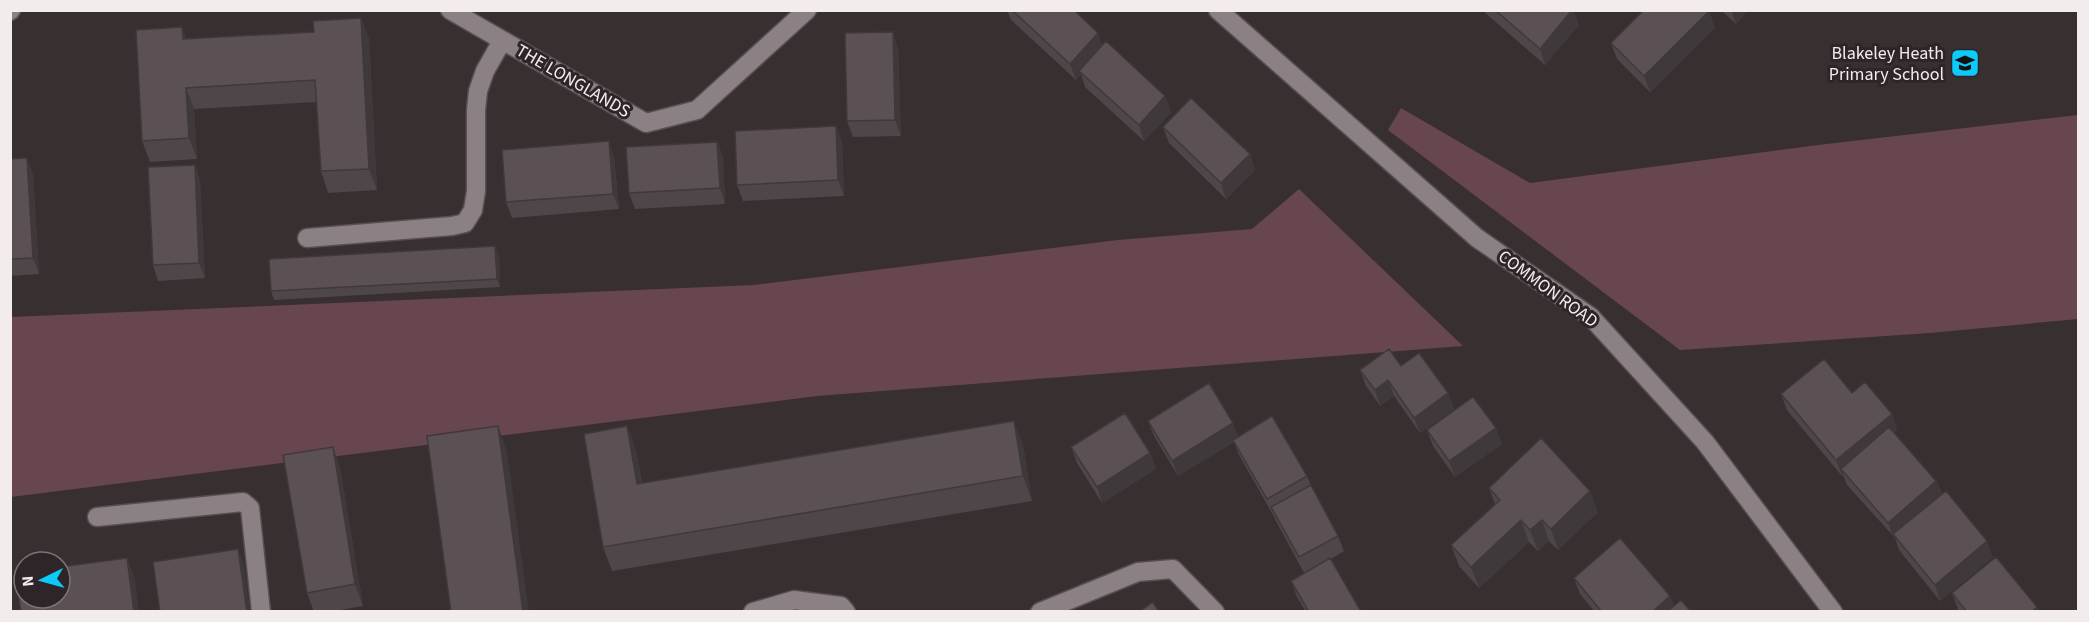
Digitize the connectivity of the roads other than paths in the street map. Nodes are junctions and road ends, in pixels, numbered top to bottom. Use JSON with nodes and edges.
{"nodes":[{"id":1,"x":450,"y":10,"type":"edge"},
{"id":2,"x":807,"y":10,"type":"edge"},
{"id":3,"x":1218,"y":10,"type":"edge"},
{"id":4,"x":502,"y":41,"type":"junction"},
{"id":5,"x":307,"y":238,"type":"dead end"},
{"id":6,"x":97,"y":517,"type":"dead end"},
{"id":7,"x":261,"y":612,"type":"edge"},
{"id":8,"x":753,"y":612,"type":"edge"},
{"id":9,"x":846,"y":612,"type":"edge"},
{"id":10,"x":1040,"y":612,"type":"edge"},
{"id":11,"x":1215,"y":612,"type":"edge"},
{"id":12,"x":1833,"y":612,"type":"edge"}],
"edges":[{"from":1,"to":4,"type":"street","name":"THE LONGLANDS"},
{"from":2,"to":4,"type":"street","name":"THE LONGLANDS"},
{"from":3,"to":12,"type":"street","name":"COMMON ROAD"},
{"from":4,"to":5,"type":"street"},
{"from":6,"to":7,"type":"street"},
{"from":8,"to":9,"type":"street"},
{"from":10,"to":11,"type":"street"}]}
